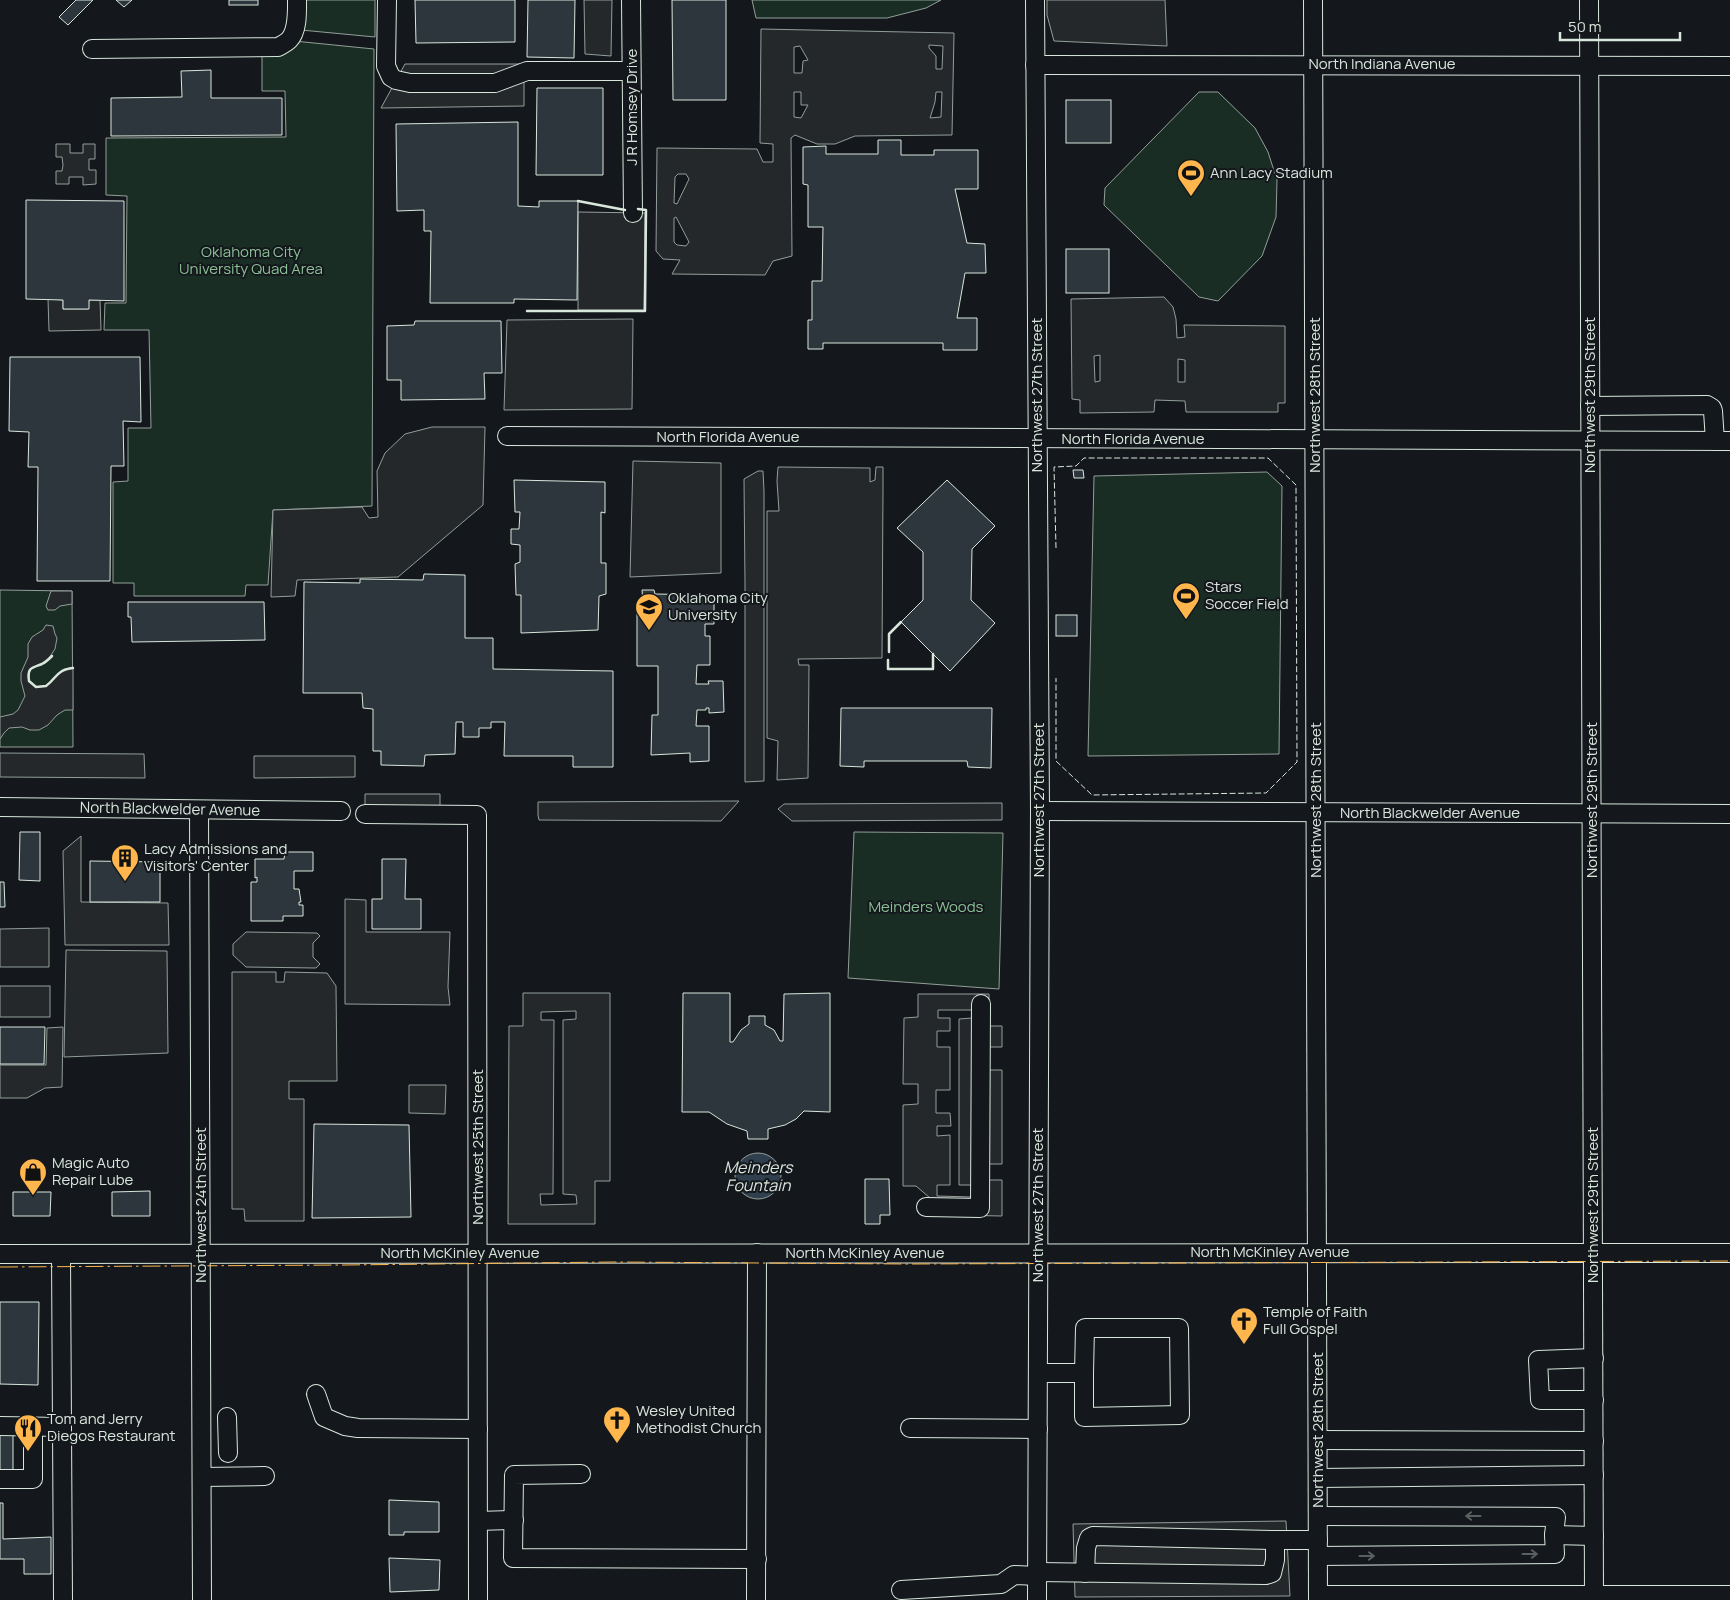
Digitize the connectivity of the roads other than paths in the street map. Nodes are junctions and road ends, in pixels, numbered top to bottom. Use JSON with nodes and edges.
{"nodes":[{"id":1,"x":297,"y":0,"type":"edge"},
{"id":2,"x":386,"y":0,"type":"edge"},
{"id":3,"x":632,"y":0,"type":"edge"},
{"id":4,"x":1035,"y":0,"type":"edge"},
{"id":5,"x":1313,"y":0,"type":"edge"},
{"id":6,"x":1589,"y":0,"type":"edge"},
{"id":7,"x":92,"y":48,"type":"dead end"},
{"id":8,"x":1314,"y":64,"type":"junction"},
{"id":9,"x":1035,"y":65,"type":"junction"},
{"id":10,"x":1589,"y":65,"type":"junction"},
{"id":11,"x":1730,"y":66,"type":"edge"},
{"id":12,"x":632,"y":70,"type":"junction"},
{"id":13,"x":633,"y":213,"type":"dead end"},
{"id":14,"x":1590,"y":406,"type":"junction"},
{"id":15,"x":507,"y":436,"type":"dead end"},
{"id":16,"x":1037,"y":438,"type":"junction"},
{"id":17,"x":1315,"y":439,"type":"junction"},
{"id":18,"x":1722,"y":441,"type":"edge"},
{"id":19,"x":1590,"y":442,"type":"junction"},
{"id":20,"x":0,"y":807,"type":"edge"},
{"id":21,"x":199,"y":810,"type":"junction"},
{"id":22,"x":341,"y":811,"type":"dead end"},
{"id":23,"x":1040,"y":812,"type":"junction"},
{"id":24,"x":1316,"y":813,"type":"junction"},
{"id":25,"x":1592,"y":813,"type":"junction"},
{"id":26,"x":365,"y":814,"type":"dead end"},
{"id":27,"x":1730,"y":814,"type":"edge"},
{"id":28,"x":981,"y":1004,"type":"dead end"},
{"id":29,"x":926,"y":1207,"type":"dead end"},
{"id":30,"x":202,"y":1252,"type":"junction"},
{"id":31,"x":1038,"y":1252,"type":"junction"},
{"id":32,"x":1317,"y":1252,"type":"junction"},
{"id":33,"x":757,"y":1253,"type":"junction"},
{"id":34,"x":1593,"y":1253,"type":"junction"},
{"id":35,"x":1730,"y":1253,"type":"edge"},
{"id":36,"x":0,"y":1254,"type":"edge"},
{"id":37,"x":61,"y":1254,"type":"junction"},
{"id":38,"x":478,"y":1254,"type":"junction"},
{"id":39,"x":1594,"y":1358,"type":"junction"},
{"id":40,"x":1038,"y":1373,"type":"junction"},
{"id":41,"x":1084,"y":1373,"type":"junction"},
{"id":42,"x":316,"y":1394,"type":"dead end"},
{"id":43,"x":1594,"y":1400,"type":"junction"},
{"id":44,"x":228,"y":1417,"type":"dead end"},
{"id":45,"x":0,"y":1426,"type":"edge"},
{"id":46,"x":33,"y":1426,"type":"junction"},
{"id":47,"x":62,"y":1427,"type":"junction"},
{"id":48,"x":910,"y":1428,"type":"dead end"},
{"id":49,"x":478,"y":1429,"type":"junction"},
{"id":50,"x":1038,"y":1429,"type":"junction"},
{"id":51,"x":202,"y":1439,"type":"junction"},
{"id":52,"x":1318,"y":1440,"type":"junction"},
{"id":53,"x":1594,"y":1441,"type":"junction"},
{"id":54,"x":581,"y":1474,"type":"dead end"},
{"id":55,"x":1594,"y":1475,"type":"junction"},
{"id":56,"x":265,"y":1476,"type":"dead end"},
{"id":57,"x":202,"y":1477,"type":"junction"},
{"id":58,"x":1318,"y":1478,"type":"junction"},
{"id":59,"x":0,"y":1479,"type":"edge"},
{"id":60,"x":1318,"y":1516,"type":"junction"},
{"id":61,"x":514,"y":1520,"type":"junction"},
{"id":62,"x":478,"y":1521,"type":"junction"},
{"id":63,"x":1554,"y":1534,"type":"junction"},
{"id":64,"x":1594,"y":1536,"type":"junction"},
{"id":65,"x":1275,"y":1540,"type":"junction"},
{"id":66,"x":1318,"y":1548,"type":"junction"},
{"id":67,"x":757,"y":1559,"type":"junction"},
{"id":68,"x":1085,"y":1573,"type":"junction"},
{"id":69,"x":1037,"y":1574,"type":"junction"},
{"id":70,"x":901,"y":1590,"type":"dead end"},
{"id":71,"x":1730,"y":1595,"type":"edge"},
{"id":72,"x":1318,"y":1597,"type":"edge"},
{"id":73,"x":1594,"y":1597,"type":"edge"},
{"id":74,"x":63,"y":1600,"type":"edge"},
{"id":75,"x":202,"y":1600,"type":"edge"},
{"id":76,"x":478,"y":1600,"type":"edge"},
{"id":77,"x":756,"y":1600,"type":"edge"},
{"id":78,"x":1037,"y":1600,"type":"edge"}],
"edges":[{"from":1,"to":7,"type":"street"},
{"from":2,"to":12,"type":"street"},
{"from":3,"to":12,"type":"street","name":"J R Homsey Drive"},
{"from":4,"to":9,"type":"street","name":"Northwest 27th Street"},
{"from":5,"to":8,"type":"street","name":"Northwest 28th Street"},
{"from":6,"to":10,"type":"street","name":"Northwest 29th Street"},
{"from":8,"to":9,"type":"street","name":"North Indiana Avenue"},
{"from":8,"to":10,"type":"street","name":"North Indiana Avenue"},
{"from":8,"to":17,"type":"street","name":"Northwest 28th Street"},
{"from":9,"to":16,"type":"street","name":"Northwest 27th Street"},
{"from":10,"to":11,"type":"street","name":"North Indiana Avenue"},
{"from":10,"to":14,"type":"street","name":"Northwest 29th Street"},
{"from":12,"to":13,"type":"street","name":"J R Homsey Drive"},
{"from":14,"to":18,"type":"street"},
{"from":14,"to":19,"type":"street","name":"Northwest 29th Street"},
{"from":15,"to":16,"type":"street","name":"North Florida Avenue"},
{"from":16,"to":17,"type":"street","name":"North Florida Avenue"},
{"from":16,"to":23,"type":"street","name":"Northwest 27th Street"},
{"from":17,"to":19,"type":"street","name":"North Florida Avenue"},
{"from":17,"to":24,"type":"street","name":"Northwest 28th Street"},
{"from":18,"to":19,"type":"street","name":"North Florida Avenue"},
{"from":19,"to":25,"type":"street","name":"Northwest 29th Street"},
{"from":20,"to":21,"type":"street","name":"North Blackwelder Avenue"},
{"from":21,"to":22,"type":"street","name":"North Blackwelder Avenue"},
{"from":21,"to":30,"type":"street","name":"Northwest 24th Street"},
{"from":23,"to":24,"type":"street","name":"North Blackwelder Avenue"},
{"from":23,"to":31,"type":"street","name":"Northwest 27th Street"},
{"from":24,"to":25,"type":"street","name":"North Blackwelder Avenue"},
{"from":24,"to":32,"type":"street","name":"Northwest 28th Street"},
{"from":25,"to":27,"type":"street","name":"North Blackwelder Avenue"},
{"from":25,"to":34,"type":"street","name":"Northwest 29th Street"},
{"from":26,"to":38,"type":"street","name":"Northwest 25th Street"},
{"from":28,"to":29,"type":"street"},
{"from":30,"to":37,"type":"street","name":"North McKinley Avenue"},
{"from":30,"to":38,"type":"street","name":"North McKinley Avenue"},
{"from":30,"to":51,"type":"street","name":"Northwest 24th Street"},
{"from":31,"to":32,"type":"street","name":"North McKinley Avenue"},
{"from":31,"to":33,"type":"street","name":"North McKinley Avenue"},
{"from":31,"to":40,"type":"street","name":"Northwest 27th Street"},
{"from":32,"to":34,"type":"street","name":"North McKinley Avenue"},
{"from":32,"to":52,"type":"street","name":"Northwest 28th Street"},
{"from":33,"to":38,"type":"street","name":"North McKinley Avenue"},
{"from":33,"to":67,"type":"street"},
{"from":34,"to":35,"type":"street","name":"North McKinley Avenue"},
{"from":34,"to":39,"type":"street","name":"Northwest 29th Street"},
{"from":36,"to":37,"type":"street","name":"North McKinley Avenue"},
{"from":37,"to":47,"type":"street"},
{"from":38,"to":49,"type":"street","name":"Northwest 25th Street"},
{"from":39,"to":43,"type":"street","name":"Northwest 29th Street"},
{"from":39,"to":43,"type":"street"},
{"from":40,"to":41,"type":"street"},
{"from":40,"to":50,"type":"street","name":"Northwest 27th Street"},
{"from":41,"to":41,"type":"street"},
{"from":42,"to":49,"type":"street"},
{"from":43,"to":53,"type":"street","name":"Northwest 29th Street"},
{"from":44,"to":51,"type":"street"},
{"from":45,"to":46,"type":"street"},
{"from":46,"to":47,"type":"street"},
{"from":46,"to":59,"type":"street"},
{"from":47,"to":74,"type":"street"},
{"from":48,"to":50,"type":"street"},
{"from":49,"to":62,"type":"street","name":"Northwest 25th Street"},
{"from":50,"to":69,"type":"street","name":"Northwest 27th Street"},
{"from":51,"to":57,"type":"street","name":"Northwest 24th Street"},
{"from":52,"to":53,"type":"street"},
{"from":52,"to":58,"type":"street","name":"Northwest 28th Street"},
{"from":53,"to":55,"type":"street","name":"Northwest 29th Street"},
{"from":54,"to":61,"type":"street"},
{"from":55,"to":58,"type":"street"},
{"from":55,"to":64,"type":"street","name":"Northwest 29th Street"},
{"from":56,"to":57,"type":"street"},
{"from":57,"to":75,"type":"street","name":"Northwest 24th Street"},
{"from":58,"to":60,"type":"street","name":"Northwest 28th Street"},
{"from":63,"to":60,"type":"street","one_way":true},
{"from":60,"to":66,"type":"street","name":"Northwest 28th Street"},
{"from":61,"to":62,"type":"street"},
{"from":61,"to":67,"type":"street"},
{"from":62,"to":76,"type":"street","name":"Northwest 25th Street"},
{"from":63,"to":64,"type":"street"},
{"from":66,"to":63,"type":"street","one_way":true},
{"from":64,"to":73,"type":"street","name":"Northwest 29th Street"},
{"from":65,"to":66,"type":"street"},
{"from":65,"to":68,"type":"street"},
{"from":65,"to":68,"type":"street"},
{"from":66,"to":72,"type":"street","name":"Northwest 28th Street"},
{"from":67,"to":77,"type":"street"},
{"from":68,"to":69,"type":"street"},
{"from":69,"to":70,"type":"street"},
{"from":69,"to":78,"type":"street","name":"Northwest 27th Street"},
{"from":71,"to":73,"type":"street"},
{"from":72,"to":73,"type":"street"}]}
